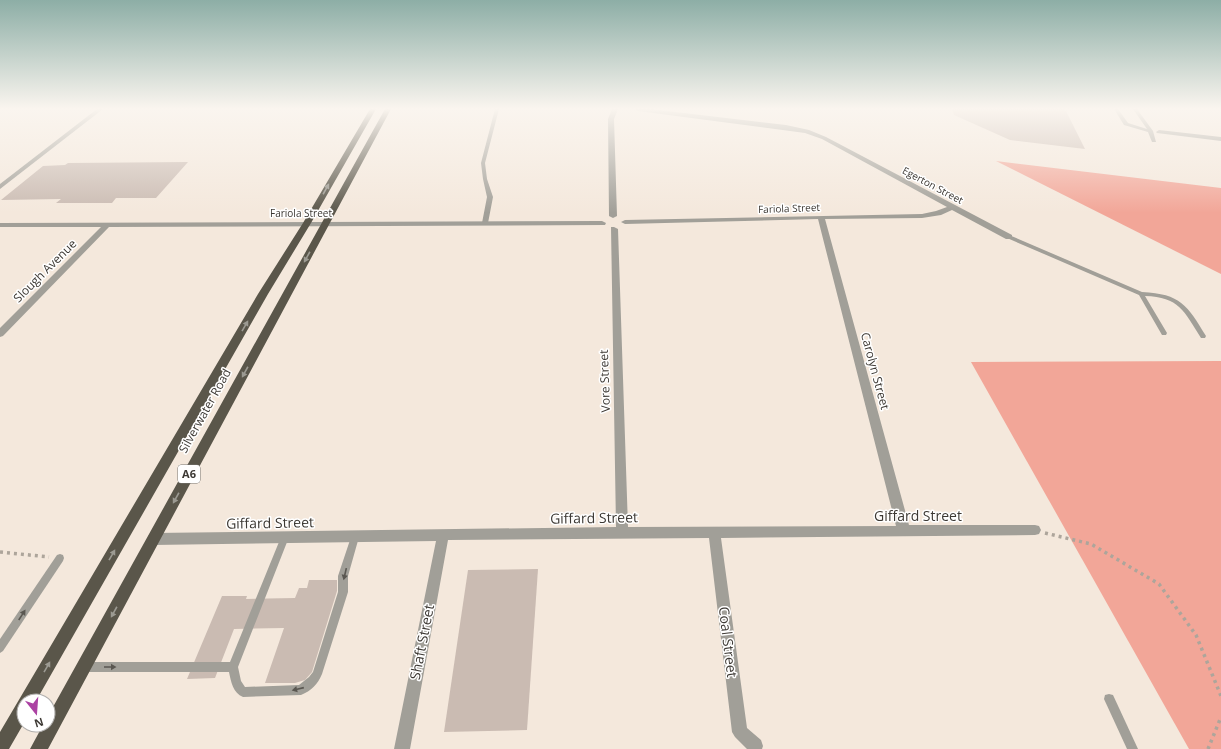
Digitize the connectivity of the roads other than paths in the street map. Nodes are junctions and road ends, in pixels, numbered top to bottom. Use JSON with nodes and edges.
{"nodes":[{"id":1,"x":55,"y":144,"type":"edge"},
{"id":2,"x":353,"y":144,"type":"edge"},
{"id":3,"x":369,"y":144,"type":"edge"},
{"id":4,"x":488,"y":144,"type":"edge"},
{"id":5,"x":612,"y":144,"type":"edge"},
{"id":6,"x":835,"y":144,"type":"edge"},
{"id":7,"x":0,"y":186,"type":"edge"},
{"id":8,"x":952,"y":207,"type":"junction"},
{"id":9,"x":613,"y":216,"type":"junction"},
{"id":10,"x":821,"y":217,"type":"junction"},
{"id":11,"x":625,"y":222,"type":"junction"},
{"id":12,"x":307,"y":223,"type":"junction"},
{"id":13,"x":326,"y":223,"type":"junction"},
{"id":14,"x":485,"y":223,"type":"junction"},
{"id":15,"x":602,"y":223,"type":"junction"},
{"id":16,"x":0,"y":225,"type":"edge"},
{"id":17,"x":107,"y":225,"type":"junction"},
{"id":18,"x":614,"y":229,"type":"junction"},
{"id":19,"x":1009,"y":237,"type":"joint"},
{"id":20,"x":1141,"y":294,"type":"junction"},
{"id":21,"x":1164,"y":333,"type":"dead end"},
{"id":22,"x":0,"y":334,"type":"edge"},
{"id":23,"x":1203,"y":336,"type":"dead end"},
{"id":24,"x":1035,"y":530,"type":"road end"},
{"id":25,"x":904,"y":531,"type":"junction"},
{"id":26,"x":714,"y":532,"type":"junction"},
{"id":27,"x":622,"y":533,"type":"junction"},
{"id":28,"x":443,"y":536,"type":"junction"},
{"id":29,"x":285,"y":537,"type":"junction"},
{"id":30,"x":355,"y":537,"type":"junction"},
{"id":31,"x":153,"y":539,"type":"junction"},
{"id":32,"x":60,"y":558,"type":"road end"},
{"id":33,"x":0,"y":648,"type":"edge"},
{"id":34,"x":84,"y":667,"type":"junction"},
{"id":35,"x":233,"y":667,"type":"junction"},
{"id":36,"x":32,"y":693,"type":"edge"},
{"id":37,"x":1109,"y":699,"type":"dead end"},
{"id":38,"x":16,"y":721,"type":"edge"},
{"id":39,"x":758,"y":747,"type":"edge"},
{"id":40,"x":0,"y":748,"type":"edge"},
{"id":41,"x":39,"y":749,"type":"edge"},
{"id":42,"x":402,"y":749,"type":"edge"},
{"id":43,"x":1133,"y":749,"type":"edge"}],
"edges":[{"from":1,"to":7,"type":"street"},
{"from":12,"to":2,"type":"highway","name":"Silverwater Road","number":"A6","one_way":true},
{"from":3,"to":13,"type":"highway","name":"Silverwater Road","number":"A6"},
{"from":4,"to":14,"type":"lane"},
{"from":5,"to":9,"type":"street"},
{"from":6,"to":8,"type":"street","name":"Egerton Street"},
{"from":8,"to":10,"type":"street","name":"Fariola Street"},
{"from":8,"to":19,"type":"street","name":"Egerton Street"},
{"from":9,"to":11,"type":"street"},
{"from":9,"to":15,"type":"street"},
{"from":10,"to":11,"type":"street","name":"Fariola Street"},
{"from":10,"to":25,"type":"street","name":"Carolyn Street"},
{"from":11,"to":18,"type":"street"},
{"from":12,"to":13,"type":"street","name":"Fariola Street"},
{"from":12,"to":17,"type":"street","name":"Fariola Street"},
{"from":36,"to":12,"type":"highway","name":"Silverwater Road","number":"A6","one_way":true},
{"from":13,"to":14,"type":"street","name":"Fariola Street"},
{"from":13,"to":31,"type":"highway","name":"Silverwater Road","number":"A6","one_way":true},
{"from":14,"to":15,"type":"street","name":"Fariola Street"},
{"from":15,"to":18,"type":"street"},
{"from":16,"to":17,"type":"street","name":"Fariola Street"},
{"from":17,"to":22,"type":"street","name":"Slough Avenue"},
{"from":18,"to":27,"type":"street","name":"Vore Street"},
{"from":19,"to":20,"type":"lane"},
{"from":20,"to":21,"type":"lane"},
{"from":20,"to":23,"type":"lane"},
{"from":24,"to":25,"type":"street","name":"Giffard Street"},
{"from":25,"to":26,"type":"street","name":"Giffard Street"},
{"from":26,"to":27,"type":"street","name":"Giffard Street"},
{"from":26,"to":39,"type":"street","name":"Coal Street"},
{"from":27,"to":28,"type":"street","name":"Giffard Street"},
{"from":28,"to":30,"type":"street","name":"Giffard Street"},
{"from":28,"to":42,"type":"street","name":"Shaft Street"},
{"from":29,"to":30,"type":"street","name":"Giffard Street"},
{"from":29,"to":31,"type":"street","name":"Giffard Street"},
{"from":29,"to":35,"type":"lane"},
{"from":30,"to":35,"type":"lane","one_way":true},
{"from":31,"to":34,"type":"highway","name":"Silverwater Road","number":"A6","one_way":true},
{"from":33,"to":32,"type":"lane","one_way":true},
{"from":34,"to":35,"type":"lane","one_way":true},
{"from":34,"to":41,"type":"highway","name":"Silverwater Road","number":"A6"},
{"from":37,"to":43,"type":"lane"},
{"from":38,"to":40,"type":"highway"}]}
